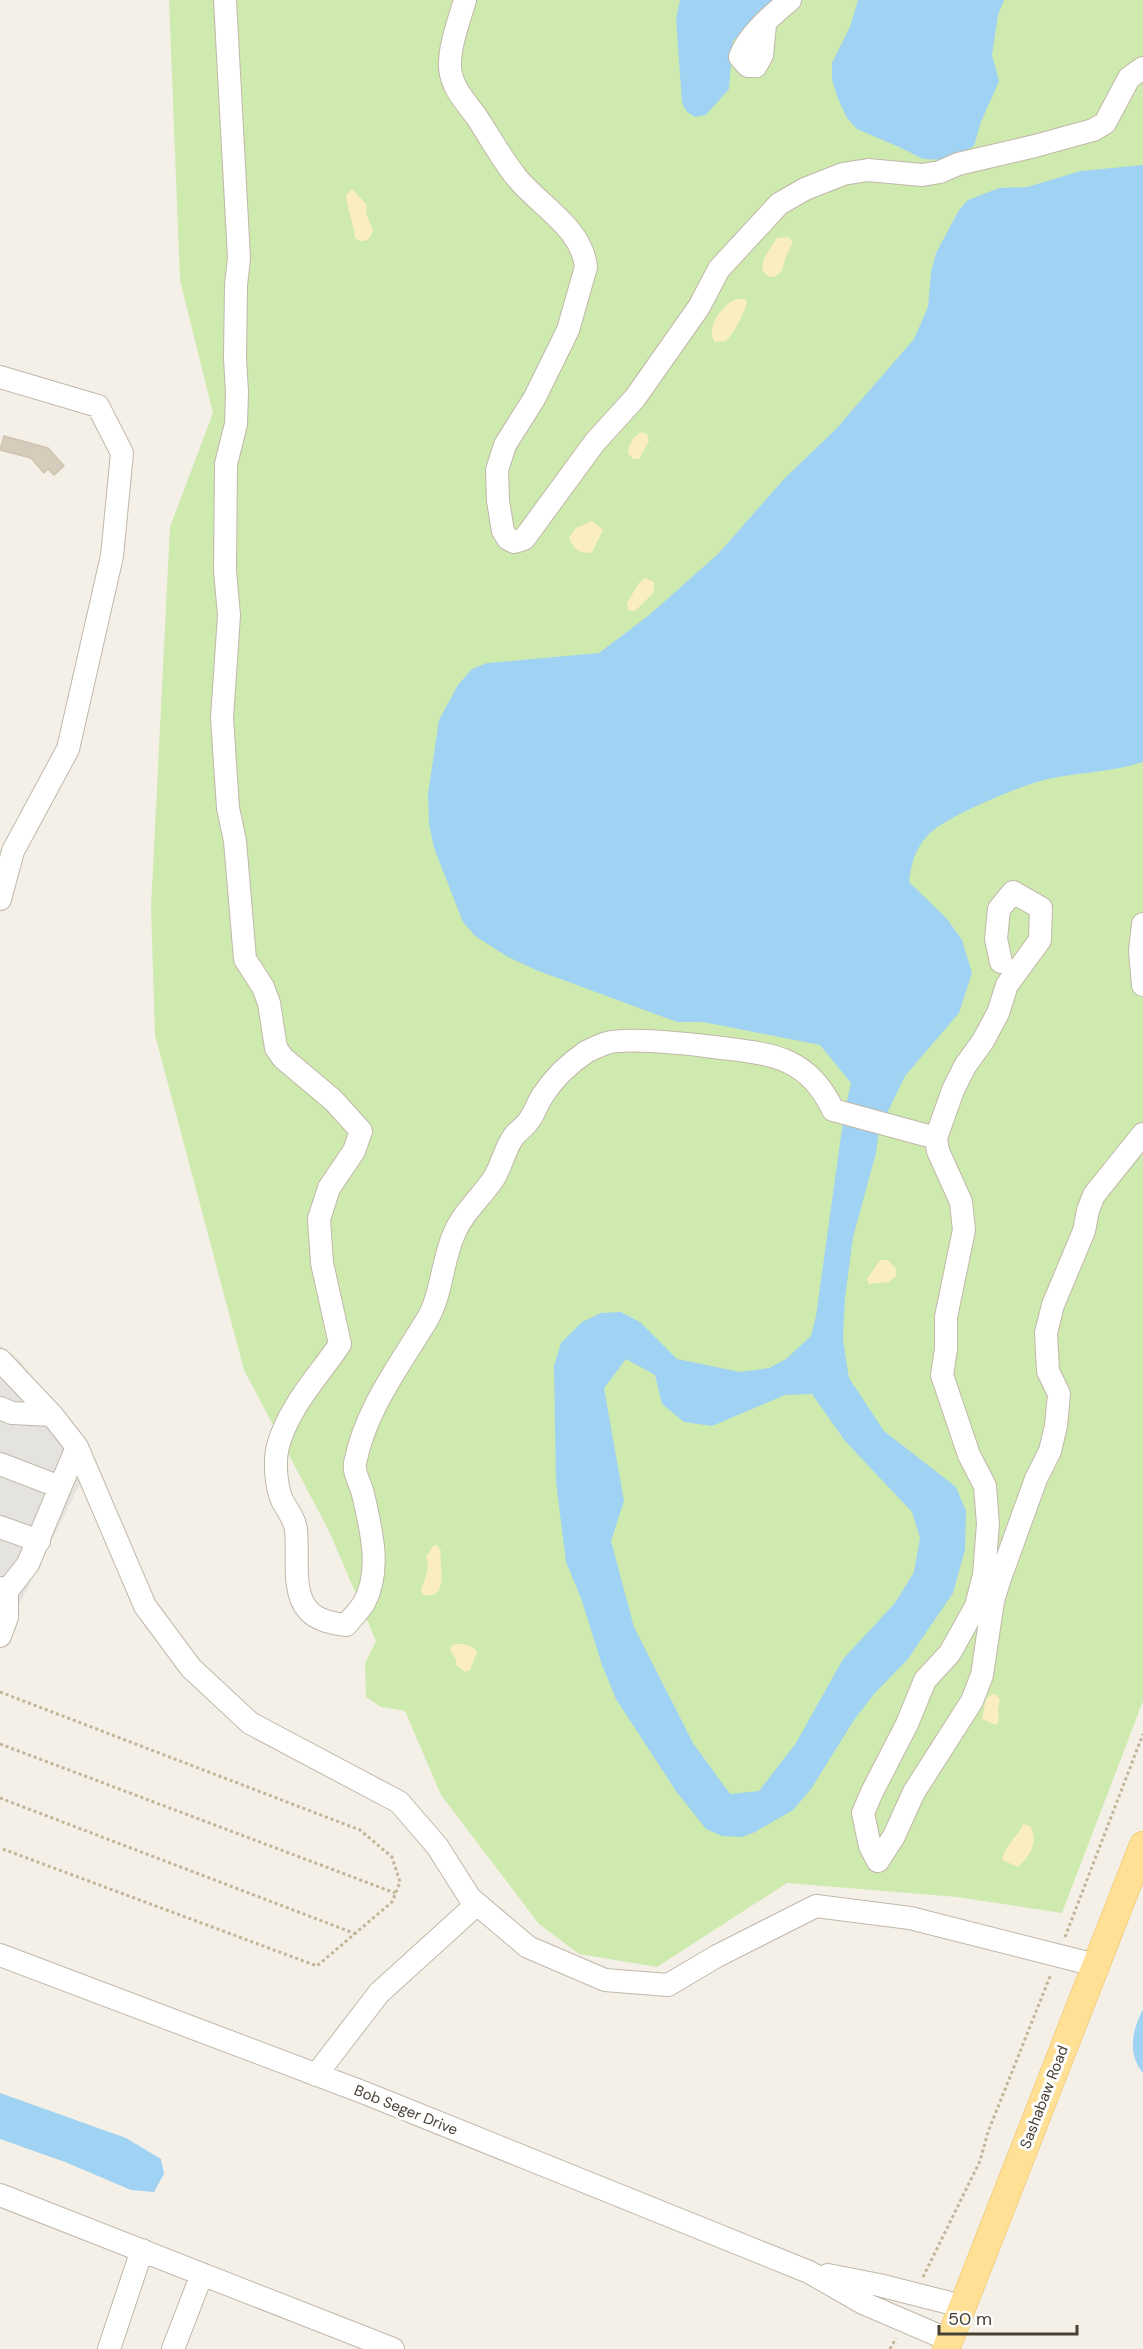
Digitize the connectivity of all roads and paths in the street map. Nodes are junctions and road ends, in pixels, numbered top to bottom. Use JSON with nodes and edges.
{"nodes":[{"id":1,"x":225,"y":0,"type":"edge"},
{"id":2,"x":465,"y":0,"type":"edge"},
{"id":3,"x":790,"y":0,"type":"edge"},
{"id":4,"x":765,"y":25,"type":"dead end"},
{"id":5,"x":1143,"y":68,"type":"edge"},
{"id":6,"x":0,"y":377,"type":"edge"},
{"id":7,"x":0,"y":900,"type":"edge"},
{"id":8,"x":1143,"y":924,"type":"edge"},
{"id":9,"x":1002,"y":962,"type":"dead end"},
{"id":10,"x":1143,"y":985,"type":"edge"},
{"id":11,"x":1143,"y":1134,"type":"edge"},
{"id":12,"x":936,"y":1137,"type":"junction"},
{"id":13,"x":0,"y":1360,"type":"edge"},
{"id":14,"x":0,"y":1408,"type":"edge"},
{"id":15,"x":52,"y":1415,"type":"junction"},
{"id":16,"x":77,"y":1447,"type":"junction"},
{"id":17,"x":0,"y":1464,"type":"edge"},
{"id":18,"x":60,"y":1486,"type":"junction"},
{"id":19,"x":0,"y":1527,"type":"edge"},
{"id":20,"x":39,"y":1541,"type":"junction"},
{"id":21,"x":3,"y":1589,"type":"edge"},
{"id":22,"x":0,"y":1636,"type":"edge"},
{"id":23,"x":0,"y":1692,"type":"edge"},
{"id":24,"x":1143,"y":1734,"type":"edge"},
{"id":25,"x":0,"y":1744,"type":"edge"},
{"id":26,"x":0,"y":1798,"type":"edge"},
{"id":27,"x":1143,"y":1845,"type":"edge"},
{"id":28,"x":0,"y":1848,"type":"edge"},
{"id":29,"x":395,"y":1893,"type":"junction"},
{"id":30,"x":477,"y":1904,"type":"junction"},
{"id":31,"x":356,"y":1934,"type":"junction"},
{"id":32,"x":0,"y":1954,"type":"edge"},
{"id":33,"x":1058,"y":1955,"type":"junction"},
{"id":34,"x":1095,"y":1965,"type":"junction"},
{"id":35,"x":316,"y":2075,"type":"junction"},
{"id":36,"x":0,"y":2195,"type":"edge"},
{"id":37,"x":142,"y":2250,"type":"junction"},
{"id":38,"x":809,"y":2272,"type":"junction"},
{"id":39,"x":202,"y":2274,"type":"junction"},
{"id":40,"x":916,"y":2295,"type":"junction"},
{"id":41,"x":962,"y":2306,"type":"junction"},
{"id":42,"x":904,"y":2320,"type":"junction"},
{"id":43,"x":947,"y":2345,"type":"edge"},
{"id":44,"x":109,"y":2349,"type":"edge"},
{"id":45,"x":173,"y":2349,"type":"edge"},
{"id":46,"x":393,"y":2349,"type":"edge"},
{"id":47,"x":890,"y":2349,"type":"edge"}],
"edges":[{"from":1,"to":12,"type":"lane"},
{"from":2,"to":5,"type":"lane"},
{"from":3,"to":4,"type":"lane"},
{"from":6,"to":7,"type":"lane"},
{"from":8,"to":10,"type":"lane"},
{"from":9,"to":12,"type":"lane"},
{"from":11,"to":12,"type":"lane"},
{"from":13,"to":15,"type":"lane"},
{"from":14,"to":15,"type":"lane"},
{"from":15,"to":16,"type":"lane"},
{"from":16,"to":18,"type":"lane"},
{"from":16,"to":30,"type":"lane"},
{"from":17,"to":18,"type":"lane"},
{"from":18,"to":20,"type":"lane"},
{"from":19,"to":20,"type":"lane"},
{"from":20,"to":21,"type":"lane"},
{"from":21,"to":22,"type":"lane"},
{"from":23,"to":29,"type":"path"},
{"from":24,"to":33,"type":"path"},
{"from":25,"to":29,"type":"path"},
{"from":26,"to":31,"type":"path"},
{"from":27,"to":34,"type":"main road","name":"Sashabaw Road"},
{"from":28,"to":31,"type":"path"},
{"from":29,"to":31,"type":"path"},
{"from":30,"to":33,"type":"lane"},
{"from":30,"to":35,"type":"lane"},
{"from":32,"to":35,"type":"lane","name":"Bob Seger Drive"},
{"from":33,"to":34,"type":"lane"},
{"from":33,"to":40,"type":"path"},
{"from":34,"to":41,"type":"main road","name":"Sashabaw Road"},
{"from":35,"to":38,"type":"lane","name":"Bob Seger Drive"},
{"from":36,"to":37,"type":"lane"},
{"from":37,"to":39,"type":"lane"},
{"from":37,"to":44,"type":"lane"},
{"from":38,"to":40,"type":"lane","name":"Bob Seger Drive"},
{"from":38,"to":42,"type":"lane","name":"Bob Seger Drive"},
{"from":39,"to":45,"type":"lane"},
{"from":39,"to":46,"type":"lane"},
{"from":40,"to":41,"type":"lane","name":"Bob Seger Drive"},
{"from":41,"to":43,"type":"main road","name":"Sashabaw Road"},
{"from":42,"to":43,"type":"lane","name":"Bob Seger Drive"},
{"from":42,"to":47,"type":"path"}]}
